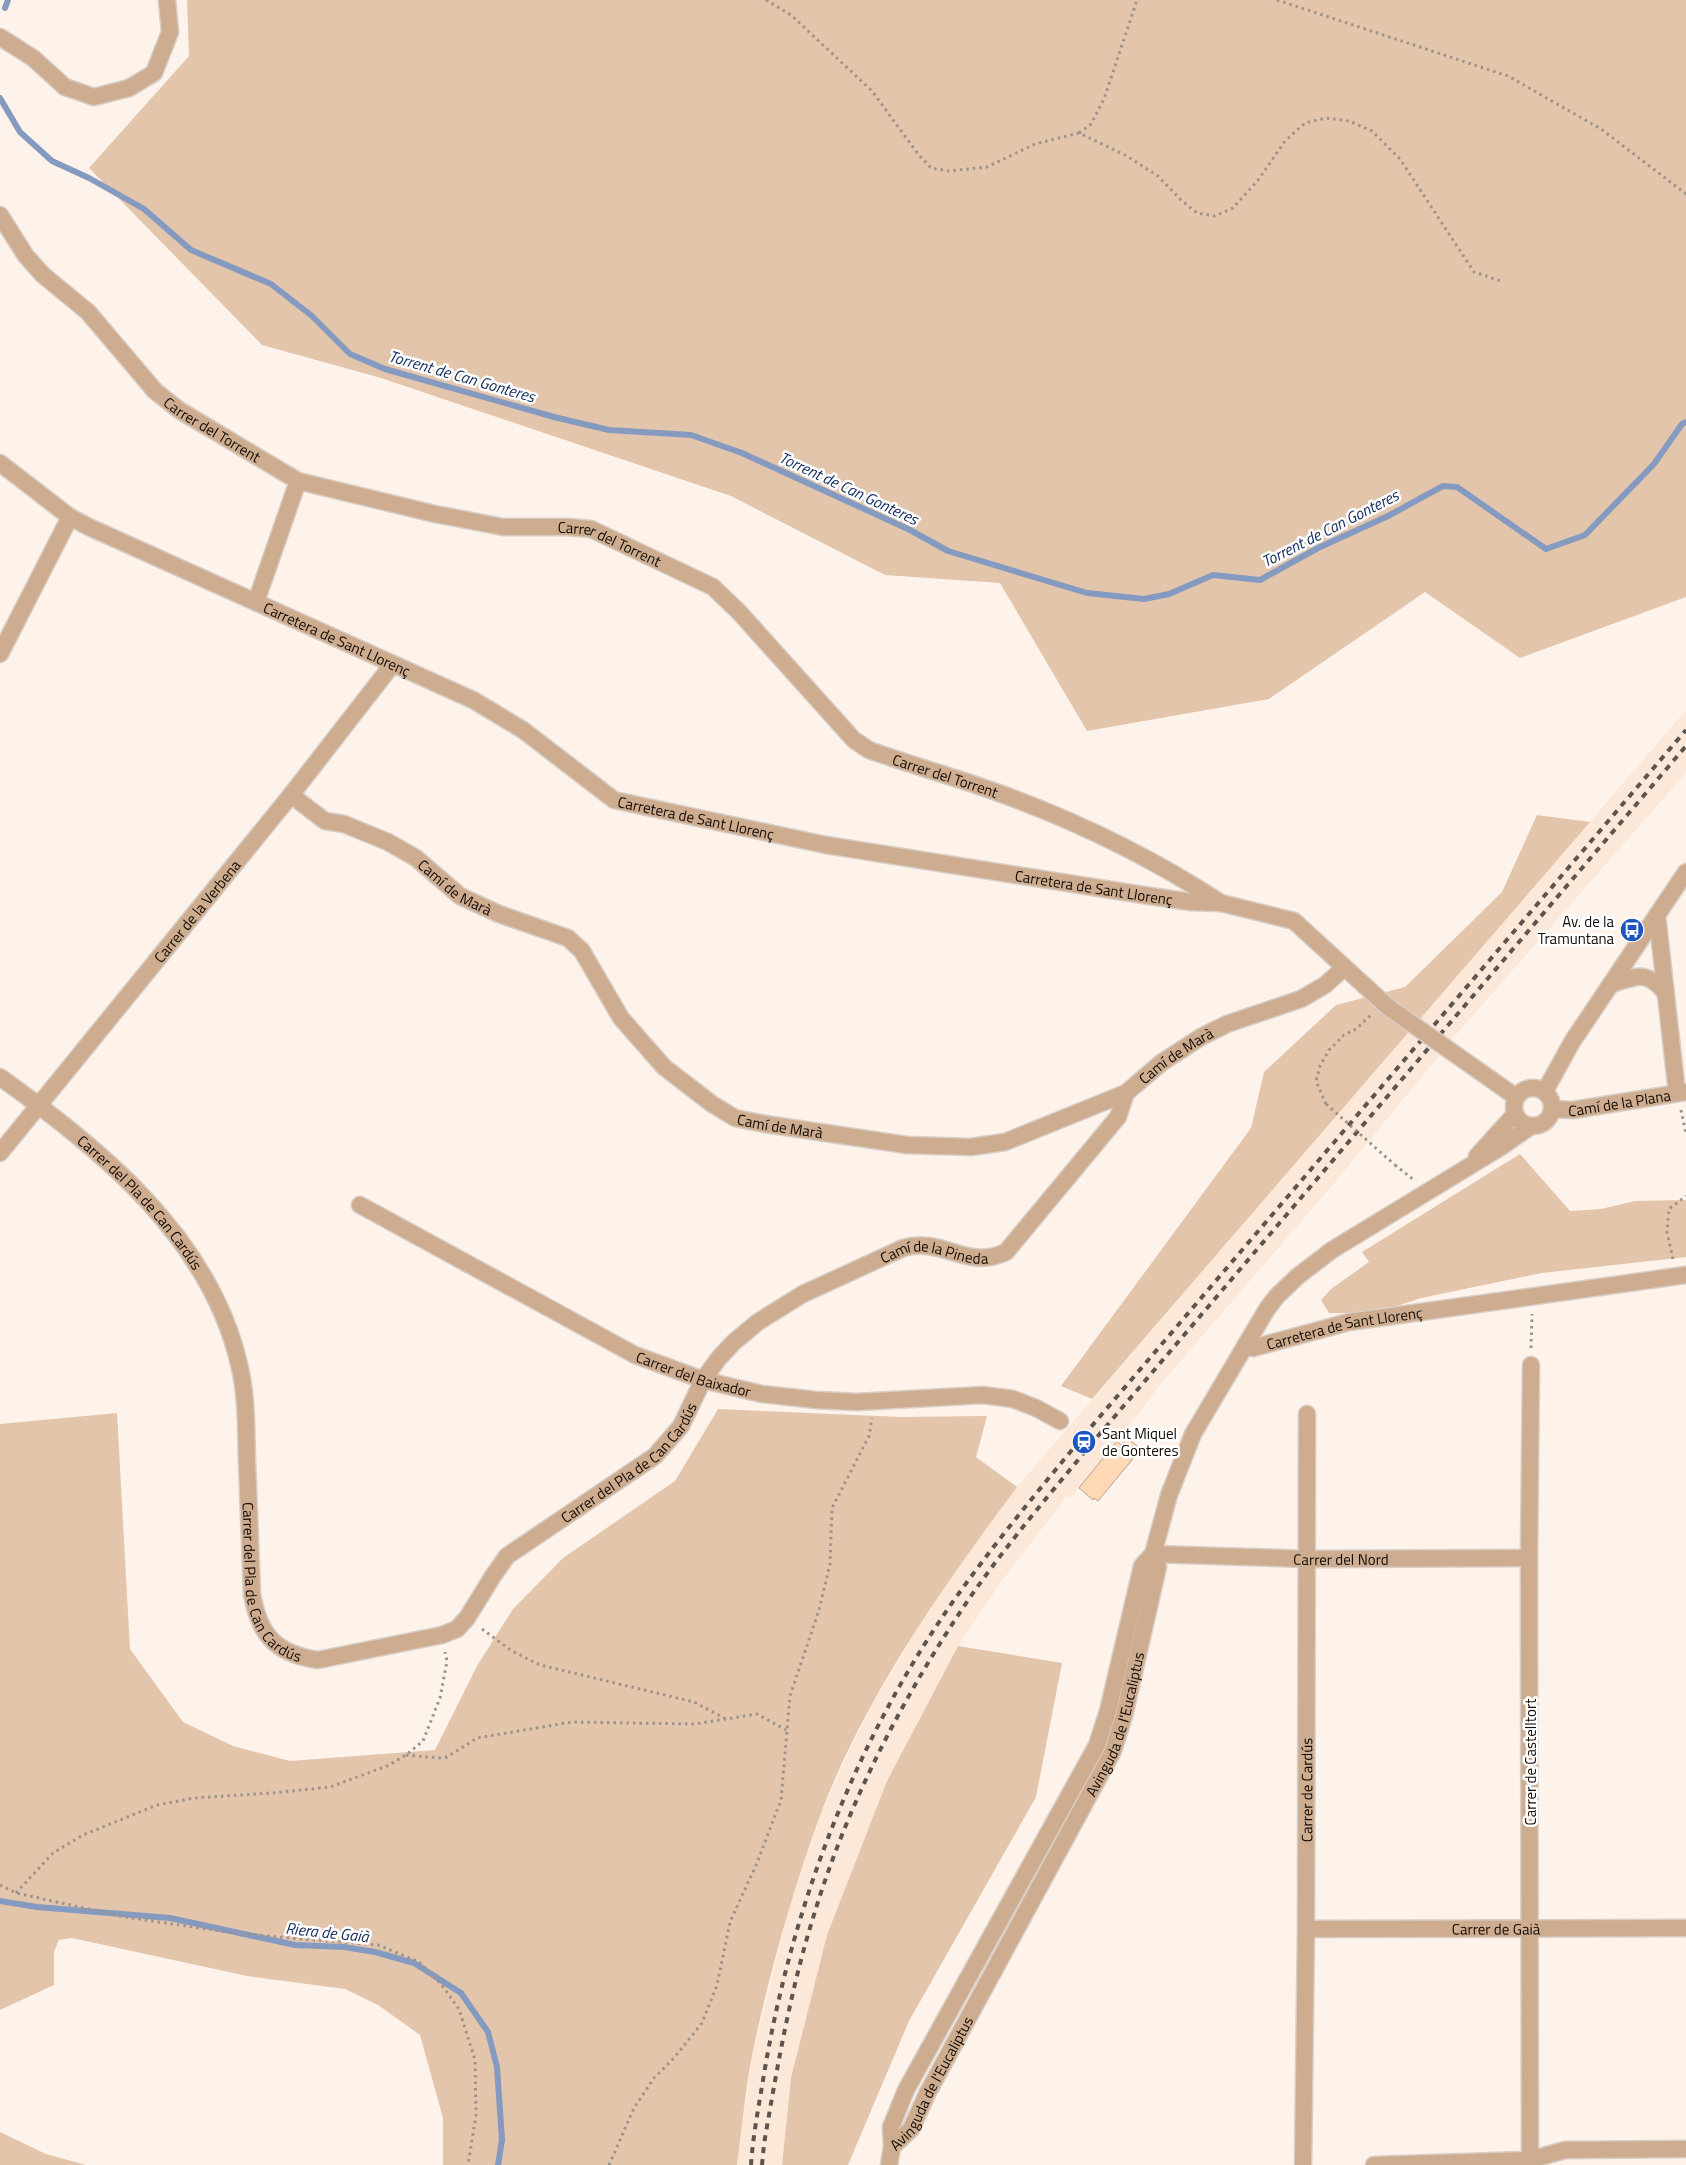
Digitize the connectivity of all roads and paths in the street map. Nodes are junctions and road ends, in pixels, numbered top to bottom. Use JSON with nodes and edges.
{"nodes":[{"id":1,"x":167,"y":0,"type":"edge"},
{"id":2,"x":766,"y":0,"type":"edge"},
{"id":3,"x":1137,"y":0,"type":"edge"},
{"id":4,"x":1277,"y":0,"type":"edge"},
{"id":5,"x":0,"y":37,"type":"edge"},
{"id":6,"x":1079,"y":133,"type":"junction"},
{"id":7,"x":1686,"y":194,"type":"edge"},
{"id":8,"x":0,"y":215,"type":"edge"},
{"id":9,"x":1501,"y":281,"type":"dead end"},
{"id":10,"x":0,"y":464,"type":"edge"},
{"id":11,"x":298,"y":482,"type":"junction"},
{"id":12,"x":70,"y":517,"type":"junction"},
{"id":13,"x":256,"y":602,"type":"junction"},
{"id":14,"x":0,"y":654,"type":"edge"},
{"id":15,"x":392,"y":665,"type":"junction"},
{"id":16,"x":291,"y":795,"type":"junction"},
{"id":17,"x":1686,"y":872,"type":"edge"},
{"id":18,"x":1222,"y":903,"type":"junction"},
{"id":19,"x":1657,"y":915,"type":"junction"},
{"id":20,"x":1344,"y":968,"type":"junction"},
{"id":21,"x":1612,"y":984,"type":"junction"},
{"id":22,"x":1665,"y":992,"type":"junction"},
{"id":23,"x":1384,"y":1004,"type":"junction"},
{"id":24,"x":0,"y":1077,"type":"edge"},
{"id":25,"x":1545,"y":1091,"type":"junction"},
{"id":26,"x":1126,"y":1093,"type":"junction"},
{"id":27,"x":1681,"y":1093,"type":"edge"},
{"id":28,"x":1516,"y":1097,"type":"junction"},
{"id":29,"x":38,"y":1104,"type":"junction"},
{"id":30,"x":1552,"y":1109,"type":"junction"},
{"id":31,"x":1515,"y":1114,"type":"junction"},
{"id":32,"x":1531,"y":1126,"type":"junction"},
{"id":33,"x":1686,"y":1134,"type":"edge"},
{"id":34,"x":0,"y":1153,"type":"edge"},
{"id":35,"x":1395,"y":1165,"type":"dead end"},
{"id":36,"x":1469,"y":1166,"type":"junction"},
{"id":37,"x":1686,"y":1196,"type":"edge"},
{"id":38,"x":360,"y":1205,"type":"dead end"},
{"id":39,"x":1672,"y":1255,"type":"dead end"},
{"id":40,"x":1686,"y":1275,"type":"edge"},
{"id":41,"x":1532,"y":1296,"type":"junction"},
{"id":42,"x":1245,"y":1346,"type":"junction"},
{"id":43,"x":1531,"y":1365,"type":"joint"},
{"id":44,"x":703,"y":1380,"type":"junction"},
{"id":45,"x":871,"y":1401,"type":"junction"},
{"id":46,"x":1306,"y":1414,"type":"dead end"},
{"id":47,"x":1060,"y":1421,"type":"dead end"},
{"id":48,"x":1153,"y":1554,"type":"junction"},
{"id":49,"x":1529,"y":1558,"type":"junction"},
{"id":50,"x":1308,"y":1559,"type":"junction"},
{"id":51,"x":467,"y":1618,"type":"junction"},
{"id":52,"x":442,"y":1635,"type":"junction"},
{"id":53,"x":727,"y":1719,"type":"junction"},
{"id":54,"x":786,"y":1730,"type":"junction"},
{"id":55,"x":406,"y":1755,"type":"junction"},
{"id":56,"x":0,"y":1885,"type":"edge"},
{"id":57,"x":16,"y":1893,"type":"junction"},
{"id":58,"x":1686,"y":1928,"type":"edge"},
{"id":59,"x":1306,"y":1929,"type":"junction"},
{"id":60,"x":1530,"y":1929,"type":"junction"},
{"id":61,"x":1686,"y":2149,"type":"edge"},
{"id":62,"x":1530,"y":2160,"type":"junction"},
{"id":63,"x":468,"y":2165,"type":"edge"},
{"id":64,"x":609,"y":2165,"type":"edge"},
{"id":65,"x":889,"y":2165,"type":"edge"},
{"id":66,"x":1303,"y":2165,"type":"edge"},
{"id":67,"x":1374,"y":2165,"type":"edge"}],
"edges":[{"from":1,"to":5,"type":"street"},
{"from":2,"to":6,"type":"path"},
{"from":3,"to":6,"type":"path"},
{"from":4,"to":7,"type":"path"},
{"from":6,"to":9,"type":"path"},
{"from":8,"to":11,"type":"street","name":"Carrer del Torrent"},
{"from":10,"to":12,"type":"street","name":"Carretera de Sant Llorenç"},
{"from":11,"to":13,"type":"street"},
{"from":11,"to":18,"type":"street","name":"Carrer del Torrent"},
{"from":12,"to":13,"type":"street","name":"Carretera de Sant Llorenç"},
{"from":12,"to":14,"type":"street"},
{"from":13,"to":15,"type":"street","name":"Carretera de Sant Llorenç"},
{"from":15,"to":16,"type":"street","name":"Carrer de la Verbena"},
{"from":15,"to":18,"type":"street","name":"Carretera de Sant Llorenç"},
{"from":16,"to":26,"type":"street","name":"Camí de Marà"},
{"from":16,"to":29,"type":"street","name":"Carrer de la Verbena"},
{"from":17,"to":19,"type":"street"},
{"from":18,"to":20,"type":"street","name":"Carretera de Sant Llorenç"},
{"from":19,"to":21,"type":"street"},
{"from":19,"to":22,"type":"street"},
{"from":20,"to":23,"type":"street","name":"Carretera de Sant Llorenç"},
{"from":20,"to":26,"type":"street","name":"Camí de Marà"},
{"from":21,"to":22,"type":"street"},
{"from":21,"to":25,"type":"street"},
{"from":22,"to":27,"type":"street"},
{"from":23,"to":28,"type":"street","name":"Carretera de Sant Llorenç","bridge":true},
{"from":23,"to":35,"type":"path","bridge":true},
{"from":24,"to":29,"type":"street","name":"Carrer del Pla de Can Cardús"},
{"from":25,"to":28,"type":"street"},
{"from":25,"to":30,"type":"street"},
{"from":26,"to":44,"type":"street","name":"Camí de la Pineda"},
{"from":27,"to":30,"type":"street","name":"Camí de la Plana"},
{"from":27,"to":33,"type":"path"},
{"from":28,"to":31,"type":"street"},
{"from":29,"to":34,"type":"street","name":"Carrer de la Verbena"},
{"from":29,"to":52,"type":"street","name":"Carrer del Pla de Can Cardús"},
{"from":30,"to":32,"type":"street"},
{"from":31,"to":32,"type":"street"},
{"from":31,"to":36,"type":"street"},
{"from":32,"to":36,"type":"street","name":"Carretera de Sant Llorenç"},
{"from":36,"to":42,"type":"street","name":"Carretera de Sant Llorenç"},
{"from":37,"to":39,"type":"path"},
{"from":38,"to":44,"type":"street","name":"Carrer del Baixador"},
{"from":40,"to":41,"type":"street","name":"Carretera de Sant Llorenç"},
{"from":41,"to":42,"type":"street","name":"Carretera de Sant Llorenç"},
{"from":41,"to":43,"type":"path"},
{"from":42,"to":48,"type":"street","name":"Avinguda de l'Eucaliptus"},
{"from":43,"to":49,"type":"street","name":"Carrer de Castelltort"},
{"from":44,"to":45,"type":"street","name":"Carrer del Baixador"},
{"from":44,"to":51,"type":"street","name":"Carrer del Pla de Can Cardús"},
{"from":45,"to":47,"type":"street","name":"Carrer del Baixador"},
{"from":45,"to":54,"type":"path"},
{"from":46,"to":50,"type":"street","name":"Carrer de Cardús"},
{"from":48,"to":50,"type":"street","name":"Carrer del Nord"},
{"from":48,"to":65,"type":"street","name":"Avinguda de l'Eucaliptus"},
{"from":49,"to":50,"type":"street","name":"Carrer del Nord"},
{"from":49,"to":60,"type":"street","name":"Carrer de Castelltort"},
{"from":50,"to":59,"type":"street","name":"Carrer de Cardús"},
{"from":51,"to":52,"type":"street","name":"Carrer del Pla de Can Cardús"},
{"from":51,"to":53,"type":"path"},
{"from":52,"to":55,"type":"path"},
{"from":53,"to":54,"type":"path"},
{"from":53,"to":55,"type":"path"},
{"from":54,"to":64,"type":"path"},
{"from":55,"to":57,"type":"path"},
{"from":56,"to":57,"type":"path"},
{"from":57,"to":63,"type":"path"},
{"from":58,"to":60,"type":"street","name":"Carrer de Gaià"},
{"from":59,"to":60,"type":"street","name":"Carrer de Gaià"},
{"from":59,"to":66,"type":"street","name":"Carrer de Cardús"},
{"from":60,"to":62,"type":"street","name":"Carrer de Castelltort"},
{"from":61,"to":62,"type":"street"},
{"from":62,"to":67,"type":"street"}]}
